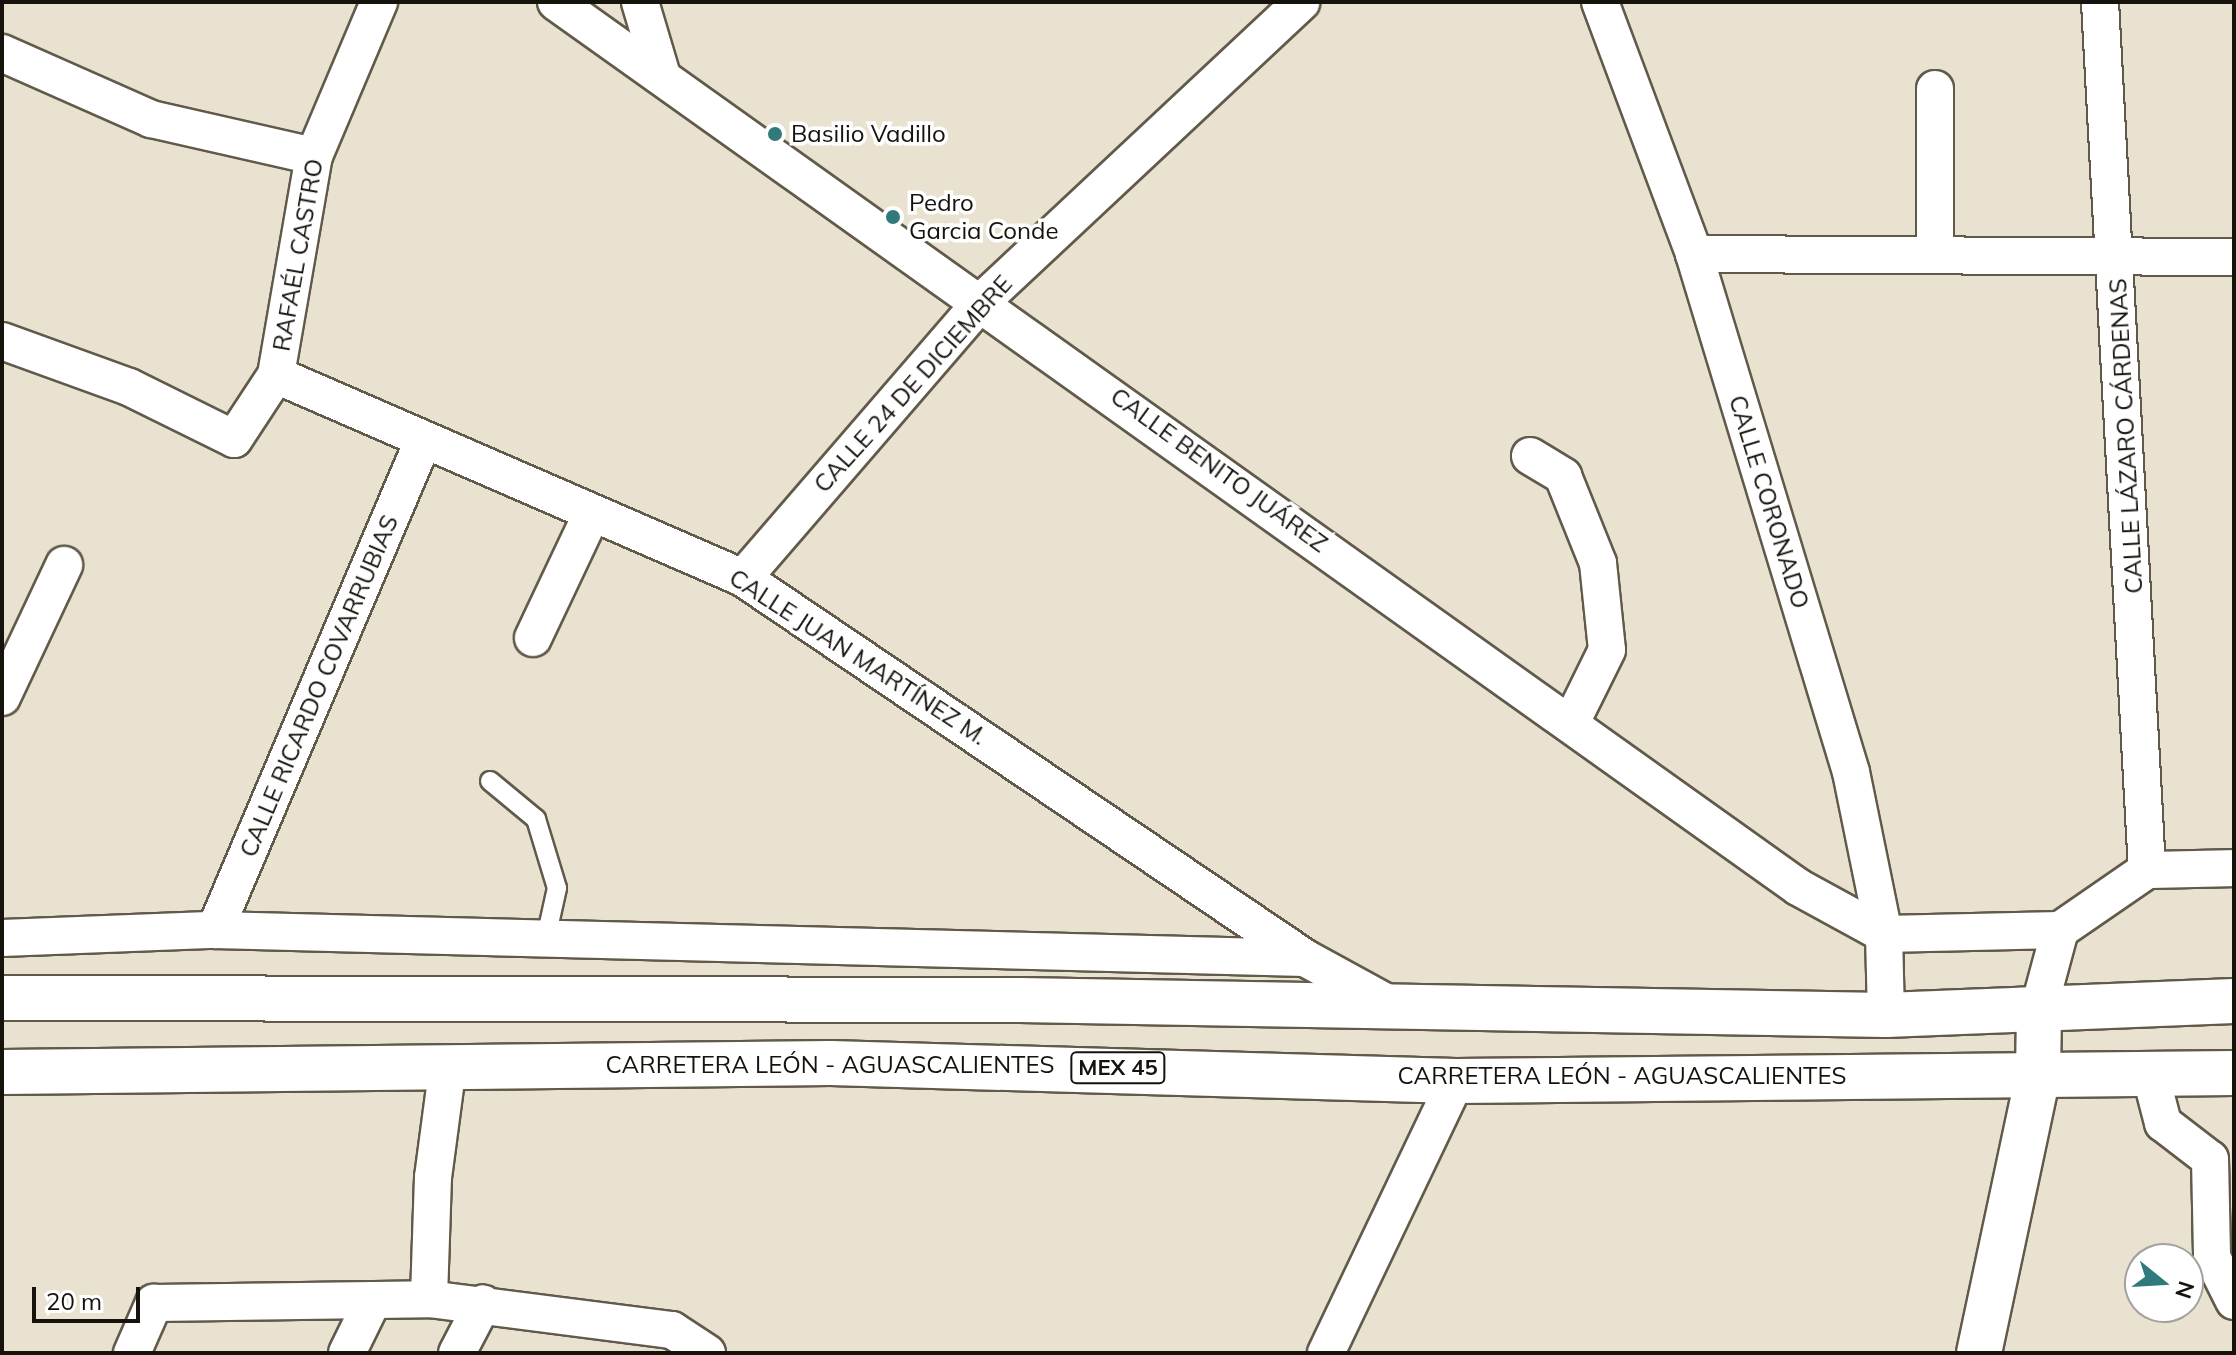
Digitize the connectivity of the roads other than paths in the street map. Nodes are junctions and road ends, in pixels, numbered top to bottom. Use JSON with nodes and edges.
{"nodes":[{"id":1,"x":379,"y":2,"type":"edge"},
{"id":2,"x":556,"y":2,"type":"edge"},
{"id":3,"x":640,"y":2,"type":"edge"},
{"id":4,"x":1301,"y":2,"type":"edge"},
{"id":5,"x":1600,"y":2,"type":"edge"},
{"id":6,"x":2100,"y":2,"type":"edge"},
{"id":7,"x":2,"y":53,"type":"edge"},
{"id":8,"x":662,"y":76,"type":"junction"},
{"id":9,"x":1935,"y":89,"type":"dead end"},
{"id":10,"x":314,"y":156,"type":"junction"},
{"id":11,"x":1694,"y":254,"type":"junction"},
{"id":12,"x":1935,"y":255,"type":"junction"},
{"id":13,"x":2117,"y":256,"type":"junction"},
{"id":14,"x":2234,"y":257,"type":"edge"},
{"id":15,"x":983,"y":300,"type":"junction"},
{"id":16,"x":2,"y":341,"type":"edge"},
{"id":17,"x":276,"y":375,"type":"junction"},
{"id":18,"x":423,"y":441,"type":"junction"},
{"id":19,"x":1530,"y":456,"type":"dead end"},
{"id":20,"x":592,"y":513,"type":"junction"},
{"id":21,"x":64,"y":565,"type":"dead end"},
{"id":22,"x":743,"y":578,"type":"junction"},
{"id":23,"x":533,"y":638,"type":"dead end"},
{"id":24,"x":7,"y":690,"type":"edge"},
{"id":25,"x":1571,"y":723,"type":"junction"},
{"id":26,"x":490,"y":781,"type":"dead end"},
{"id":27,"x":2234,"y":868,"type":"edge"},
{"id":28,"x":2147,"y":870,"type":"junction"},
{"id":29,"x":215,"y":930,"type":"junction"},
{"id":30,"x":2060,"y":930,"type":"junction"},
{"id":31,"x":1884,"y":934,"type":"junction"},
{"id":32,"x":2,"y":938,"type":"edge"},
{"id":33,"x":545,"y":942,"type":"junction"},
{"id":34,"x":1305,"y":958,"type":"junction"},
{"id":35,"x":2,"y":998,"type":"edge"},
{"id":36,"x":2234,"y":1001,"type":"edge"},
{"id":37,"x":2039,"y":1008,"type":"junction"},
{"id":38,"x":1400,"y":1010,"type":"junction"},
{"id":39,"x":1886,"y":1015,"type":"junction"},
{"id":40,"x":448,"y":1065,"type":"junction"},
{"id":41,"x":2,"y":1072,"type":"edge"},
{"id":42,"x":2150,"y":1073,"type":"junction"},
{"id":43,"x":2234,"y":1073,"type":"edge"},
{"id":44,"x":2038,"y":1075,"type":"junction"},
{"id":45,"x":1456,"y":1081,"type":"junction"},
{"id":46,"x":429,"y":1299,"type":"junction"},
{"id":47,"x":373,"y":1300,"type":"junction"},
{"id":48,"x":2234,"y":1301,"type":"edge"},
{"id":49,"x":483,"y":1303,"type":"junction"},
{"id":50,"x":666,"y":1341,"type":"edge"},
{"id":51,"x":132,"y":1353,"type":"edge"},
{"id":52,"x":347,"y":1353,"type":"edge"},
{"id":53,"x":457,"y":1353,"type":"edge"},
{"id":54,"x":707,"y":1353,"type":"edge"},
{"id":55,"x":1326,"y":1353,"type":"edge"},
{"id":56,"x":1979,"y":1353,"type":"edge"}],
"edges":[{"from":1,"to":10,"type":"street","name":"RAFAÉL CASTRO"},
{"from":2,"to":8,"type":"street","name":"CALLE BENITO JUÁREZ"},
{"from":3,"to":8,"type":"street"},
{"from":4,"to":15,"type":"street","name":"CALLE 24 DE DICIEMBRE"},
{"from":5,"to":11,"type":"street","name":"CALLE CORONADO"},
{"from":6,"to":13,"type":"street","name":"CALLE LÁZARO CÁRDENAS"},
{"from":7,"to":10,"type":"street"},
{"from":8,"to":15,"type":"street","name":"CALLE BENITO JUÁREZ"},
{"from":9,"to":12,"type":"street"},
{"from":10,"to":17,"type":"street","name":"RAFAÉL CASTRO"},
{"from":11,"to":12,"type":"street"},
{"from":11,"to":31,"type":"street","name":"CALLE CORONADO"},
{"from":12,"to":13,"type":"street"},
{"from":13,"to":14,"type":"street"},
{"from":13,"to":28,"type":"street","name":"CALLE LÁZARO CÁRDENAS"},
{"from":15,"to":22,"type":"street","name":"CALLE 24 DE DICIEMBRE"},
{"from":15,"to":25,"type":"street","name":"CALLE BENITO JUÁREZ"},
{"from":16,"to":17,"type":"street"},
{"from":17,"to":18,"type":"street","name":"CALLE JUAN MARTÍNEZ M."},
{"from":18,"to":20,"type":"street","name":"CALLE JUAN MARTÍNEZ M."},
{"from":18,"to":29,"type":"street","name":"CALLE RICARDO COVARRUBIAS"},
{"from":19,"to":25,"type":"street"},
{"from":20,"to":22,"type":"street","name":"CALLE JUAN MARTÍNEZ M."},
{"from":20,"to":23,"type":"street"},
{"from":21,"to":24,"type":"street"},
{"from":22,"to":34,"type":"street","name":"CALLE JUAN MARTÍNEZ M."},
{"from":25,"to":31,"type":"street","name":"CALLE BENITO JUÁREZ"},
{"from":26,"to":33,"type":"lane"},
{"from":27,"to":28,"type":"street"},
{"from":28,"to":30,"type":"street"},
{"from":29,"to":32,"type":"street"},
{"from":29,"to":33,"type":"street"},
{"from":30,"to":31,"type":"street"},
{"from":30,"to":37,"type":"street"},
{"from":31,"to":39,"type":"street","name":"CALLE CORONADO"},
{"from":33,"to":34,"type":"street"},
{"from":34,"to":38,"type":"street","name":"CALLE JUAN MARTÍNEZ M."},
{"from":35,"to":38,"type":"main road"},
{"from":36,"to":37,"type":"main road"},
{"from":37,"to":39,"type":"main road"},
{"from":37,"to":44,"type":"main road"},
{"from":38,"to":39,"type":"main road"},
{"from":40,"to":41,"type":"main road","name":"CARRETERA LEÓN - AGUASCALIENTES","number":"MEX 45"},
{"from":40,"to":45,"type":"main road","name":"CARRETERA LEÓN - AGUASCALIENTES","number":"MEX 45"},
{"from":40,"to":46,"type":"street"},
{"from":42,"to":43,"type":"main road","name":"CARRETERA LEÓN - AGUASCALIENTES","number":"MEX 45"},
{"from":42,"to":44,"type":"main road","name":"CARRETERA LEÓN - AGUASCALIENTES","number":"MEX 45"},
{"from":42,"to":48,"type":"street"},
{"from":44,"to":45,"type":"main road","name":"CARRETERA LEÓN - AGUASCALIENTES","number":"MEX 45"},
{"from":44,"to":56,"type":"main road"},
{"from":45,"to":55,"type":"street"},
{"from":46,"to":47,"type":"street"},
{"from":46,"to":49,"type":"street"},
{"from":47,"to":51,"type":"street"},
{"from":47,"to":52,"type":"street"},
{"from":49,"to":50,"type":"street"},
{"from":49,"to":53,"type":"street"},
{"from":50,"to":54,"type":"street"}]}
